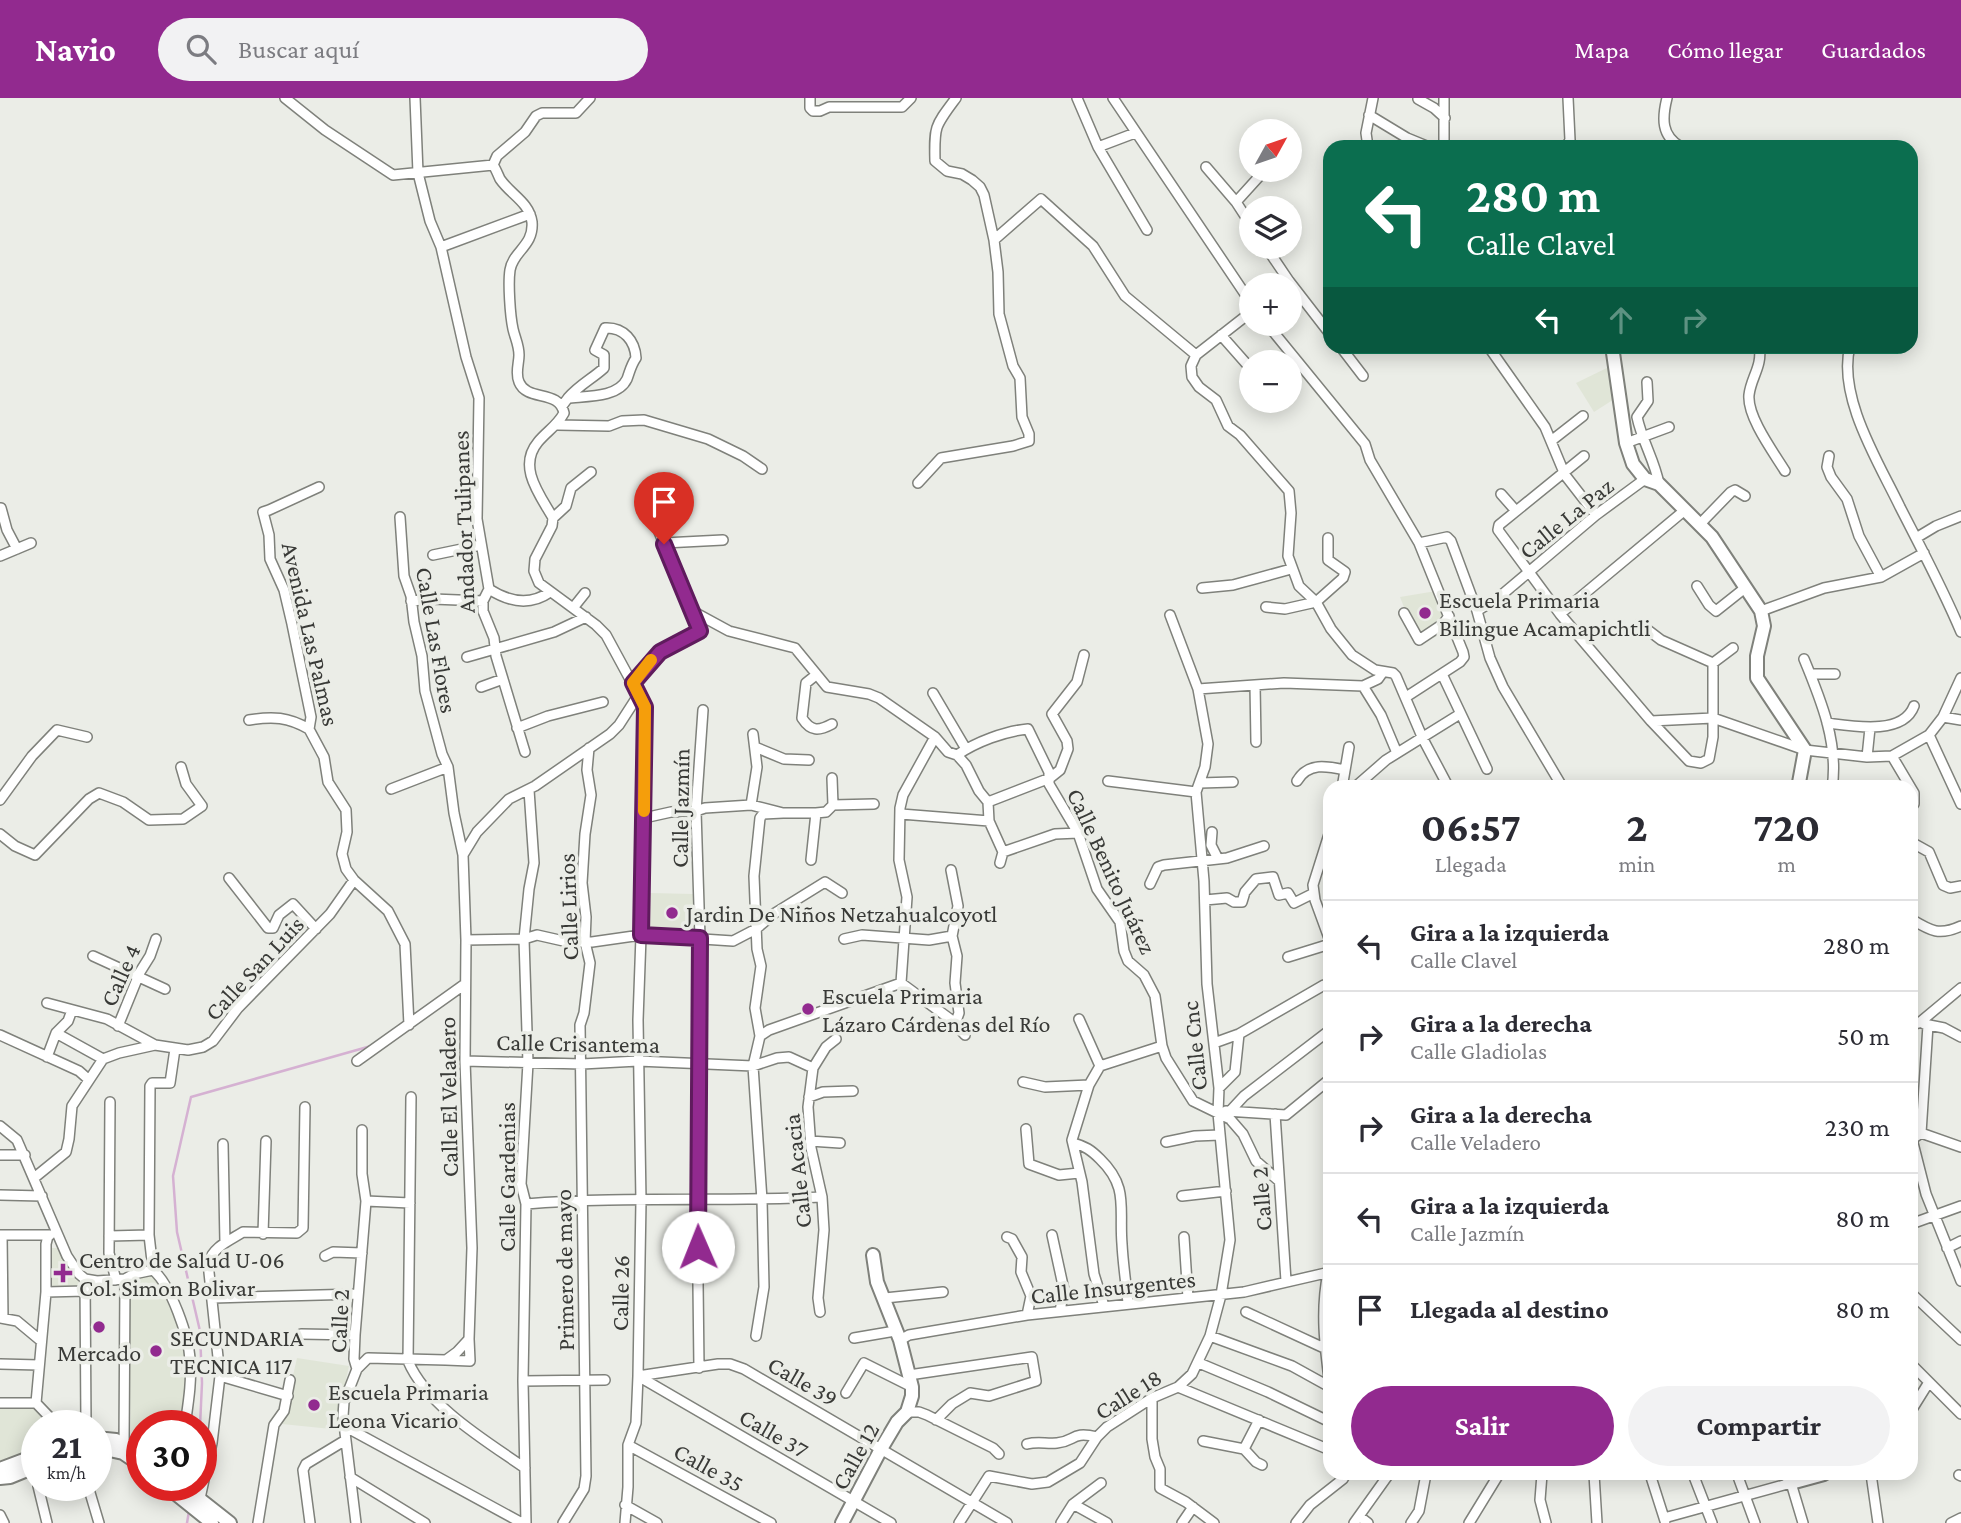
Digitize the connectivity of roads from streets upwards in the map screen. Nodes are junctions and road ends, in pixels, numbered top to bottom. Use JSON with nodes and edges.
{"nodes":[{"id":1,"x":285,"y":98,"type":"edge"},
{"id":2,"x":415,"y":98,"type":"edge"},
{"id":3,"x":590,"y":98,"type":"edge"},
{"id":4,"x":810,"y":98,"type":"edge"},
{"id":5,"x":911,"y":98,"type":"edge"},
{"id":6,"x":956,"y":98,"type":"edge"},
{"id":7,"x":1077,"y":98,"type":"edge"},
{"id":8,"x":1113,"y":98,"type":"edge"},
{"id":9,"x":1373,"y":98,"type":"edge"},
{"id":10,"x":1444,"y":98,"type":"edge"},
{"id":11,"x":1568,"y":98,"type":"edge"},
{"id":12,"x":1667,"y":98,"type":"edge"},
{"id":13,"x":1418,"y":99,"type":"edge"},
{"id":14,"x":1369,"y":115,"type":"junction"},
{"id":15,"x":1445,"y":118,"type":"junction"},
{"id":16,"x":1135,"y":133,"type":"junction"},
{"id":17,"x":1367,"y":140,"type":"edge"},
{"id":18,"x":1412,"y":140,"type":"edge"},
{"id":19,"x":1444,"y":140,"type":"edge"},
{"id":20,"x":1570,"y":140,"type":"edge"},
{"id":21,"x":1667,"y":140,"type":"edge"},
{"id":22,"x":1098,"y":146,"type":"junction"},
{"id":23,"x":494,"y":165,"type":"junction"},
{"id":24,"x":1206,"y":167,"type":"dead end"},
{"id":25,"x":418,"y":173,"type":"junction"},
{"id":26,"x":1254,"y":182,"type":"edge"},
{"id":27,"x":1236,"y":202,"type":"junction"},
{"id":28,"x":1239,"y":207,"type":"edge"},
{"id":29,"x":530,"y":214,"type":"junction"},
{"id":30,"x":1147,"y":230,"type":"dead end"},
{"id":31,"x":994,"y":240,"type":"junction"},
{"id":32,"x":441,"y":247,"type":"junction"},
{"id":33,"x":1239,"y":285,"type":"edge"},
{"id":34,"x":1302,"y":302,"type":"edge"},
{"id":35,"x":1239,"y":321,"type":"edge"},
{"id":36,"x":1323,"y":326,"type":"edge"},
{"id":37,"x":1221,"y":335,"type":"junction"},
{"id":38,"x":1277,"y":336,"type":"edge"},
{"id":39,"x":1346,"y":354,"type":"edge"},
{"id":40,"x":1494,"y":354,"type":"edge"},
{"id":41,"x":1613,"y":354,"type":"edge"},
{"id":42,"x":1759,"y":354,"type":"edge"},
{"id":43,"x":1849,"y":354,"type":"edge"},
{"id":44,"x":1196,"y":355,"type":"junction"},
{"id":45,"x":1239,"y":355,"type":"edge"},
{"id":46,"x":1363,"y":376,"type":"dead end"},
{"id":47,"x":1647,"y":382,"type":"dead end"},
{"id":48,"x":565,"y":402,"type":"junction"},
{"id":49,"x":1583,"y":416,"type":"dead end"},
{"id":50,"x":558,"y":425,"type":"junction"},
{"id":51,"x":1669,"y":428,"type":"dead end"},
{"id":52,"x":1642,"y":438,"type":"junction"},
{"id":53,"x":1551,"y":441,"type":"junction"},
{"id":54,"x":1626,"y":443,"type":"junction"},
{"id":55,"x":1584,"y":456,"type":"dead end"},
{"id":56,"x":1829,"y":456,"type":"dead end"},
{"id":57,"x":762,"y":469,"type":"dead end"},
{"id":58,"x":1785,"y":471,"type":"dead end"},
{"id":59,"x":591,"y":472,"type":"dead end"},
{"id":60,"x":1563,"y":472,"type":"junction"},
{"id":61,"x":1645,"y":479,"type":"junction"},
{"id":62,"x":918,"y":483,"type":"dead end"},
{"id":63,"x":1660,"y":484,"type":"junction"},
{"id":64,"x":319,"y":487,"type":"dead end"},
{"id":65,"x":1502,"y":494,"type":"dead end"},
{"id":66,"x":1745,"y":496,"type":"dead end"},
{"id":67,"x":645,"y":498,"type":"dead end"},
{"id":68,"x":2,"y":508,"type":"edge"},
{"id":69,"x":1685,"y":510,"type":"junction"},
{"id":70,"x":1516,"y":511,"type":"junction"},
{"id":71,"x":1596,"y":515,"type":"junction"},
{"id":72,"x":1961,"y":516,"type":"edge"},
{"id":73,"x":400,"y":517,"type":"dead end"},
{"id":74,"x":553,"y":518,"type":"junction"},
{"id":75,"x":1699,"y":525,"type":"junction"},
{"id":76,"x":1328,"y":538,"type":"dead end"},
{"id":77,"x":1916,"y":538,"type":"junction"},
{"id":78,"x":723,"y":540,"type":"dead end"},
{"id":79,"x":31,"y":543,"type":"dead end"},
{"id":80,"x":1419,"y":543,"type":"junction"},
{"id":81,"x":664,"y":544,"type":"junction"},
{"id":82,"x":481,"y":545,"type":"junction"},
{"id":83,"x":17,"y":549,"type":"junction"},
{"id":84,"x":1924,"y":553,"type":"junction"},
{"id":85,"x":433,"y":555,"type":"dead end"},
{"id":86,"x":0,"y":556,"type":"edge"},
{"id":87,"x":1291,"y":569,"type":"junction"},
{"id":88,"x":1530,"y":573,"type":"junction"},
{"id":89,"x":1881,"y":577,"type":"junction"},
{"id":90,"x":1697,"y":586,"type":"dead end"},
{"id":91,"x":1202,"y":588,"type":"dead end"},
{"id":92,"x":1745,"y":588,"type":"junction"},
{"id":93,"x":489,"y":589,"type":"junction"},
{"id":94,"x":550,"y":592,"type":"junction"},
{"id":95,"x":585,"y":593,"type":"dead end"},
{"id":96,"x":411,"y":601,"type":"junction"},
{"id":97,"x":483,"y":601,"type":"junction"},
{"id":98,"x":1316,"y":602,"type":"junction"},
{"id":99,"x":1266,"y":607,"type":"dead end"},
{"id":100,"x":573,"y":608,"type":"junction"},
{"id":101,"x":1956,"y":608,"type":"edge"},
{"id":102,"x":1477,"y":611,"type":"junction"},
{"id":103,"x":1761,"y":611,"type":"junction"},
{"id":104,"x":694,"y":612,"type":"junction"},
{"id":105,"x":1404,"y":612,"type":"dead end"},
{"id":106,"x":1560,"y":614,"type":"junction"},
{"id":107,"x":1170,"y":615,"type":"dead end"},
{"id":108,"x":1449,"y":616,"type":"junction"},
{"id":109,"x":586,"y":617,"type":"junction"},
{"id":110,"x":1640,"y":624,"type":"dead end"},
{"id":111,"x":1961,"y":632,"type":"edge"},
{"id":112,"x":496,"y":648,"type":"junction"},
{"id":113,"x":1733,"y":649,"type":"dead end"},
{"id":114,"x":1084,"y":655,"type":"dead end"},
{"id":115,"x":467,"y":657,"type":"dead end"},
{"id":116,"x":1804,"y":659,"type":"dead end"},
{"id":117,"x":1713,"y":663,"type":"junction"},
{"id":118,"x":1388,"y":673,"type":"junction"},
{"id":119,"x":1442,"y":674,"type":"junction"},
{"id":120,"x":1810,"y":674,"type":"junction"},
{"id":121,"x":1835,"y":674,"type":"dead end"},
{"id":122,"x":816,"y":676,"type":"junction"},
{"id":123,"x":1961,"y":678,"type":"edge"},
{"id":124,"x":503,"y":679,"type":"junction"},
{"id":125,"x":633,"y":683,"type":"junction"},
{"id":126,"x":1255,"y":685,"type":"junction"},
{"id":127,"x":1363,"y":685,"type":"junction"},
{"id":128,"x":481,"y":687,"type":"dead end"},
{"id":129,"x":1198,"y":689,"type":"junction"},
{"id":130,"x":933,"y":693,"type":"dead end"},
{"id":131,"x":639,"y":694,"type":"junction"},
{"id":132,"x":1406,"y":696,"type":"junction"},
{"id":133,"x":603,"y":702,"type":"dead end"},
{"id":134,"x":1914,"y":706,"type":"dead end"},
{"id":135,"x":703,"y":710,"type":"dead end"},
{"id":136,"x":1460,"y":714,"type":"junction"},
{"id":137,"x":1943,"y":717,"type":"junction"},
{"id":138,"x":1713,"y":718,"type":"junction"},
{"id":139,"x":249,"y":720,"type":"dead end"},
{"id":140,"x":1961,"y":720,"type":"edge"},
{"id":141,"x":1651,"y":721,"type":"junction"},
{"id":142,"x":1827,"y":723,"type":"junction"},
{"id":143,"x":832,"y":724,"type":"dead end"},
{"id":144,"x":517,"y":728,"type":"junction"},
{"id":145,"x":1870,"y":728,"type":"junction"},
{"id":146,"x":309,"y":729,"type":"junction"},
{"id":147,"x":753,"y":734,"type":"dead end"},
{"id":148,"x":1929,"y":735,"type":"junction"},
{"id":149,"x":87,"y":737,"type":"dead end"},
{"id":150,"x":935,"y":737,"type":"junction"},
{"id":151,"x":1423,"y":739,"type":"junction"},
{"id":152,"x":1256,"y":742,"type":"dead end"},
{"id":153,"x":755,"y":747,"type":"junction"},
{"id":154,"x":1349,"y":747,"type":"dead end"},
{"id":155,"x":589,"y":748,"type":"junction"},
{"id":156,"x":966,"y":749,"type":"junction"},
{"id":157,"x":1805,"y":750,"type":"junction"},
{"id":158,"x":524,"y":752,"type":"dead end"},
{"id":159,"x":1397,"y":753,"type":"junction"},
{"id":160,"x":1835,"y":753,"type":"junction"},
{"id":161,"x":957,"y":755,"type":"junction"},
{"id":162,"x":1892,"y":756,"type":"junction"},
{"id":163,"x":1867,"y":757,"type":"junction"},
{"id":164,"x":808,"y":760,"type":"dead end"},
{"id":165,"x":181,"y":767,"type":"dead end"},
{"id":166,"x":448,"y":767,"type":"junction"},
{"id":167,"x":1487,"y":769,"type":"dead end"},
{"id":168,"x":1345,"y":770,"type":"junction"},
{"id":169,"x":832,"y":778,"type":"dead end"},
{"id":170,"x":1050,"y":778,"type":"junction"},
{"id":171,"x":1343,"y":780,"type":"edge"},
{"id":172,"x":1363,"y":780,"type":"edge"},
{"id":173,"x":1445,"y":780,"type":"edge"},
{"id":174,"x":1558,"y":780,"type":"edge"},
{"id":175,"x":1799,"y":780,"type":"edge"},
{"id":176,"x":1833,"y":780,"type":"edge"},
{"id":177,"x":1906,"y":780,"type":"edge"},
{"id":178,"x":1108,"y":781,"type":"dead end"},
{"id":179,"x":1297,"y":781,"type":"dead end"},
{"id":180,"x":1233,"y":782,"type":"dead end"},
{"id":181,"x":1198,"y":787,"type":"junction"},
{"id":182,"x":391,"y":789,"type":"dead end"},
{"id":183,"x":528,"y":790,"type":"junction"},
{"id":184,"x":0,"y":800,"type":"edge"},
{"id":185,"x":988,"y":802,"type":"junction"},
{"id":186,"x":874,"y":804,"type":"dead end"},
{"id":187,"x":1961,"y":804,"type":"edge"},
{"id":188,"x":751,"y":805,"type":"junction"},
{"id":189,"x":833,"y":806,"type":"junction"},
{"id":190,"x":696,"y":811,"type":"junction"},
{"id":191,"x":783,"y":813,"type":"junction"},
{"id":192,"x":816,"y":813,"type":"junction"},
{"id":193,"x":901,"y":814,"type":"junction"},
{"id":194,"x":643,"y":818,"type":"junction"},
{"id":195,"x":989,"y":821,"type":"junction"},
{"id":196,"x":1212,"y":832,"type":"dead end"},
{"id":197,"x":1078,"y":833,"type":"junction"},
{"id":198,"x":0,"y":834,"type":"edge"},
{"id":199,"x":1264,"y":846,"type":"dead end"},
{"id":200,"x":1918,"y":846,"type":"edge"},
{"id":201,"x":1003,"y":852,"type":"junction"},
{"id":202,"x":1323,"y":853,"type":"edge"},
{"id":203,"x":463,"y":855,"type":"junction"},
{"id":204,"x":1218,"y":859,"type":"junction"},
{"id":205,"x":811,"y":860,"type":"dead end"},
{"id":206,"x":1202,"y":861,"type":"junction"},
{"id":207,"x":1000,"y":863,"type":"dead end"},
{"id":208,"x":951,"y":870,"type":"dead end"},
{"id":209,"x":229,"y":878,"type":"dead end"},
{"id":210,"x":354,"y":880,"type":"junction"},
{"id":211,"x":1150,"y":884,"type":"dead end"},
{"id":212,"x":1961,"y":886,"type":"edge"},
{"id":213,"x":842,"y":893,"type":"dead end"},
{"id":214,"x":1314,"y":893,"type":"junction"},
{"id":215,"x":1205,"y":900,"type":"junction"},
{"id":216,"x":1323,"y":921,"type":"edge"},
{"id":217,"x":1918,"y":923,"type":"edge"},
{"id":218,"x":1961,"y":926,"type":"edge"},
{"id":219,"x":316,"y":929,"type":"junction"},
{"id":220,"x":756,"y":929,"type":"junction"},
{"id":221,"x":641,"y":935,"type":"junction"},
{"id":222,"x":952,"y":936,"type":"junction"},
{"id":223,"x":700,"y":938,"type":"junction"},
{"id":224,"x":905,"y":938,"type":"junction"},
{"id":225,"x":156,"y":939,"type":"dead end"},
{"id":226,"x":524,"y":939,"type":"junction"},
{"id":227,"x":844,"y":939,"type":"dead end"},
{"id":228,"x":466,"y":940,"type":"junction"},
{"id":229,"x":585,"y":942,"type":"junction"},
{"id":230,"x":1323,"y":945,"type":"edge"},
{"id":231,"x":93,"y":956,"type":"dead end"},
{"id":232,"x":1288,"y":957,"type":"dead end"},
{"id":233,"x":138,"y":976,"type":"junction"},
{"id":234,"x":901,"y":983,"type":"junction"},
{"id":235,"x":466,"y":984,"type":"junction"},
{"id":236,"x":1323,"y":986,"type":"edge"},
{"id":237,"x":1961,"y":988,"type":"edge"},
{"id":238,"x":165,"y":989,"type":"dead end"},
{"id":239,"x":47,"y":1003,"type":"dead end"},
{"id":240,"x":72,"y":1010,"type":"junction"},
{"id":241,"x":1079,"y":1019,"type":"dead end"},
{"id":242,"x":955,"y":1024,"type":"junction"},
{"id":243,"x":408,"y":1025,"type":"junction"},
{"id":244,"x":1919,"y":1025,"type":"edge"},
{"id":245,"x":118,"y":1026,"type":"junction"},
{"id":246,"x":56,"y":1033,"type":"junction"},
{"id":247,"x":1239,"y":1034,"type":"junction"},
{"id":248,"x":0,"y":1035,"type":"edge"},
{"id":249,"x":965,"y":1035,"type":"dead end"},
{"id":250,"x":1323,"y":1035,"type":"edge"},
{"id":251,"x":760,"y":1036,"type":"junction"},
{"id":252,"x":1961,"y":1037,"type":"edge"},
{"id":253,"x":836,"y":1039,"type":"dead end"},
{"id":254,"x":1214,"y":1043,"type":"junction"},
{"id":255,"x":155,"y":1045,"type":"junction"},
{"id":256,"x":1162,"y":1046,"type":"junction"},
{"id":257,"x":175,"y":1049,"type":"junction"},
{"id":258,"x":47,"y":1056,"type":"junction"},
{"id":259,"x":103,"y":1059,"type":"junction"},
{"id":260,"x":357,"y":1061,"type":"dead end"},
{"id":261,"x":465,"y":1061,"type":"junction"},
{"id":262,"x":638,"y":1062,"type":"junction"},
{"id":263,"x":528,"y":1063,"type":"junction"},
{"id":264,"x":582,"y":1064,"type":"junction"},
{"id":265,"x":699,"y":1065,"type":"junction"},
{"id":266,"x":752,"y":1066,"type":"junction"},
{"id":267,"x":1100,"y":1066,"type":"junction"},
{"id":268,"x":813,"y":1068,"type":"junction"},
{"id":269,"x":88,"y":1079,"type":"junction"},
{"id":270,"x":1023,"y":1082,"type":"dead end"},
{"id":271,"x":1089,"y":1085,"type":"junction"},
{"id":272,"x":1323,"y":1085,"type":"edge"},
{"id":273,"x":1219,"y":1088,"type":"junction"},
{"id":274,"x":853,"y":1091,"type":"dead end"},
{"id":275,"x":411,"y":1097,"type":"dead end"},
{"id":276,"x":809,"y":1097,"type":"junction"},
{"id":277,"x":110,"y":1102,"type":"dead end"},
{"id":278,"x":305,"y":1107,"type":"dead end"},
{"id":279,"x":1231,"y":1110,"type":"junction"},
{"id":280,"x":1218,"y":1113,"type":"junction"},
{"id":281,"x":1275,"y":1114,"type":"junction"},
{"id":282,"x":0,"y":1126,"type":"edge"},
{"id":283,"x":1026,"y":1129,"type":"dead end"},
{"id":284,"x":362,"y":1130,"type":"dead end"},
{"id":285,"x":1921,"y":1133,"type":"junction"},
{"id":286,"x":1220,"y":1135,"type":"junction"},
{"id":287,"x":1918,"y":1135,"type":"edge"},
{"id":288,"x":266,"y":1141,"type":"dead end"},
{"id":289,"x":810,"y":1141,"type":"junction"},
{"id":290,"x":1166,"y":1142,"type":"dead end"},
{"id":291,"x":839,"y":1143,"type":"dead end"},
{"id":292,"x":1073,"y":1143,"type":"junction"},
{"id":293,"x":223,"y":1144,"type":"dead end"},
{"id":294,"x":1961,"y":1147,"type":"edge"},
{"id":295,"x":0,"y":1155,"type":"edge"},
{"id":296,"x":25,"y":1155,"type":"junction"},
{"id":297,"x":1918,"y":1165,"type":"edge"},
{"id":298,"x":1079,"y":1173,"type":"junction"},
{"id":299,"x":34,"y":1178,"type":"junction"},
{"id":300,"x":1279,"y":1181,"type":"junction"},
{"id":301,"x":1226,"y":1191,"type":"junction"},
{"id":302,"x":0,"y":1195,"type":"edge"},
{"id":303,"x":42,"y":1196,"type":"junction"},
{"id":304,"x":1182,"y":1196,"type":"dead end"},
{"id":305,"x":821,"y":1198,"type":"junction"},
{"id":306,"x":697,"y":1199,"type":"junction"},
{"id":307,"x":582,"y":1200,"type":"junction"},
{"id":308,"x":762,"y":1200,"type":"junction"},
{"id":309,"x":366,"y":1201,"type":"junction"},
{"id":310,"x":640,"y":1201,"type":"junction"},
{"id":311,"x":410,"y":1203,"type":"junction"},
{"id":312,"x":526,"y":1204,"type":"junction"},
{"id":313,"x":1961,"y":1206,"type":"edge"},
{"id":314,"x":1934,"y":1216,"type":"junction"},
{"id":315,"x":1918,"y":1222,"type":"edge"},
{"id":316,"x":53,"y":1233,"type":"junction"},
{"id":317,"x":262,"y":1234,"type":"junction"},
{"id":318,"x":1,"y":1235,"type":"edge"},
{"id":319,"x":149,"y":1235,"type":"junction"},
{"id":320,"x":1052,"y":1235,"type":"dead end"},
{"id":321,"x":109,"y":1236,"type":"junction"},
{"id":322,"x":1007,"y":1237,"type":"dead end"},
{"id":323,"x":1184,"y":1237,"type":"dead end"},
{"id":324,"x":1961,"y":1241,"type":"edge"},
{"id":325,"x":225,"y":1242,"type":"junction"},
{"id":326,"x":1947,"y":1248,"type":"junction"},
{"id":327,"x":362,"y":1253,"type":"junction"},
{"id":328,"x":873,"y":1255,"type":"dead end"},
{"id":329,"x":325,"y":1256,"type":"dead end"},
{"id":330,"x":153,"y":1270,"type":"junction"},
{"id":331,"x":1323,"y":1273,"type":"edge"},
{"id":332,"x":85,"y":1279,"type":"junction"},
{"id":333,"x":120,"y":1280,"type":"junction"},
{"id":334,"x":1286,"y":1281,"type":"junction"},
{"id":335,"x":1961,"y":1281,"type":"edge"},
{"id":336,"x":85,"y":1291,"type":"junction"},
{"id":337,"x":46,"y":1292,"type":"junction"},
{"id":338,"x":943,"y":1292,"type":"dead end"},
{"id":339,"x":358,"y":1294,"type":"junction"},
{"id":340,"x":1222,"y":1296,"type":"junction"},
{"id":341,"x":213,"y":1298,"type":"junction"},
{"id":342,"x":885,"y":1298,"type":"junction"},
{"id":343,"x":1188,"y":1298,"type":"junction"},
{"id":344,"x":1918,"y":1300,"type":"edge"},
{"id":345,"x":1128,"y":1303,"type":"junction"},
{"id":346,"x":1104,"y":1306,"type":"junction"},
{"id":347,"x":1060,"y":1311,"type":"junction"},
{"id":348,"x":820,"y":1312,"type":"dead end"},
{"id":349,"x":1246,"y":1312,"type":"dead end"},
{"id":350,"x":1027,"y":1315,"type":"junction"},
{"id":351,"x":2,"y":1318,"type":"edge"},
{"id":352,"x":300,"y":1334,"type":"dead end"},
{"id":353,"x":355,"y":1335,"type":"junction"},
{"id":354,"x":756,"y":1336,"type":"dead end"},
{"id":355,"x":898,"y":1336,"type":"junction"},
{"id":356,"x":1210,"y":1336,"type":"junction"},
{"id":357,"x":854,"y":1338,"type":"dead end"},
{"id":358,"x":469,"y":1339,"type":"junction"},
{"id":359,"x":1961,"y":1340,"type":"edge"},
{"id":360,"x":41,"y":1341,"type":"junction"},
{"id":361,"x":1323,"y":1348,"type":"edge"},
{"id":362,"x":446,"y":1360,"type":"junction"},
{"id":363,"x":408,"y":1361,"type":"junction"},
{"id":364,"x":1199,"y":1363,"type":"junction"},
{"id":365,"x":0,"y":1364,"type":"edge"},
{"id":366,"x":39,"y":1365,"type":"junction"},
{"id":367,"x":699,"y":1368,"type":"junction"},
{"id":368,"x":357,"y":1369,"type":"junction"},
{"id":369,"x":1918,"y":1371,"type":"edge"},
{"id":370,"x":220,"y":1376,"type":"junction"},
{"id":371,"x":638,"y":1376,"type":"junction"},
{"id":372,"x":290,"y":1380,"type":"dead end"},
{"id":373,"x":585,"y":1380,"type":"junction"},
{"id":374,"x":605,"y":1380,"type":"dead end"},
{"id":375,"x":523,"y":1381,"type":"junction"},
{"id":376,"x":911,"y":1381,"type":"junction"},
{"id":377,"x":1929,"y":1382,"type":"junction"},
{"id":378,"x":1323,"y":1383,"type":"edge"},
{"id":379,"x":1178,"y":1387,"type":"junction"},
{"id":380,"x":846,"y":1393,"type":"dead end"},
{"id":381,"x":288,"y":1396,"type":"junction"},
{"id":382,"x":1152,"y":1398,"type":"junction"},
{"id":383,"x":1918,"y":1400,"type":"edge"},
{"id":384,"x":0,"y":1403,"type":"edge"},
{"id":385,"x":36,"y":1404,"type":"junction"},
{"id":386,"x":42,"y":1410,"type":"edge"},
{"id":387,"x":86,"y":1410,"type":"edge"},
{"id":388,"x":188,"y":1410,"type":"edge"},
{"id":389,"x":907,"y":1412,"type":"junction"},
{"id":390,"x":1961,"y":1414,"type":"edge"},
{"id":391,"x":1323,"y":1419,"type":"edge"},
{"id":392,"x":936,"y":1420,"type":"junction"},
{"id":393,"x":1259,"y":1420,"type":"junction"},
{"id":394,"x":344,"y":1426,"type":"junction"},
{"id":395,"x":1097,"y":1437,"type":"junction"},
{"id":396,"x":112,"y":1440,"type":"edge"},
{"id":397,"x":344,"y":1441,"type":"junction"},
{"id":398,"x":1203,"y":1441,"type":"dead end"},
{"id":399,"x":1027,"y":1444,"type":"dead end"},
{"id":400,"x":628,"y":1445,"type":"junction"},
{"id":401,"x":1323,"y":1447,"type":"edge"},
{"id":402,"x":112,"y":1448,"type":"edge"},
{"id":403,"x":124,"y":1449,"type":"junction"},
{"id":404,"x":881,"y":1449,"type":"junction"},
{"id":405,"x":1244,"y":1450,"type":"junction"},
{"id":406,"x":999,"y":1454,"type":"dead end"},
{"id":407,"x":21,"y":1465,"type":"edge"},
{"id":408,"x":1262,"y":1465,"type":"dead end"},
{"id":409,"x":0,"y":1468,"type":"edge"},
{"id":410,"x":525,"y":1468,"type":"junction"},
{"id":411,"x":21,"y":1471,"type":"edge"},
{"id":412,"x":349,"y":1477,"type":"junction"},
{"id":413,"x":0,"y":1478,"type":"edge"},
{"id":414,"x":1342,"y":1480,"type":"edge"},
{"id":415,"x":1386,"y":1480,"type":"edge"},
{"id":416,"x":1425,"y":1480,"type":"edge"},
{"id":417,"x":1495,"y":1480,"type":"edge"},
{"id":418,"x":1542,"y":1480,"type":"edge"},
{"id":419,"x":1594,"y":1480,"type":"edge"},
{"id":420,"x":1652,"y":1480,"type":"edge"},
{"id":421,"x":1695,"y":1480,"type":"edge"},
{"id":422,"x":1739,"y":1480,"type":"edge"},
{"id":423,"x":1784,"y":1480,"type":"edge"},
{"id":424,"x":1790,"y":1480,"type":"edge"},
{"id":425,"x":1872,"y":1480,"type":"edge"},
{"id":426,"x":1101,"y":1483,"type":"dead end"},
{"id":427,"x":1746,"y":1496,"type":"junction"},
{"id":428,"x":41,"y":1501,"type":"edge"},
{"id":429,"x":92,"y":1501,"type":"edge"},
{"id":430,"x":193,"y":1501,"type":"edge"},
{"id":431,"x":855,"y":1502,"type":"junction"},
{"id":432,"x":972,"y":1502,"type":"junction"},
{"id":433,"x":625,"y":1504,"type":"junction"},
{"id":434,"x":1073,"y":1504,"type":"junction"},
{"id":435,"x":198,"y":1505,"type":"junction"},
{"id":436,"x":1706,"y":1506,"type":"junction"},
{"id":437,"x":1193,"y":1507,"type":"junction"},
{"id":438,"x":0,"y":1515,"type":"edge"},
{"id":439,"x":1961,"y":1518,"type":"edge"},
{"id":440,"x":411,"y":1519,"type":"edge"},
{"id":441,"x":1356,"y":1520,"type":"edge"},
{"id":442,"x":1416,"y":1521,"type":"edge"},
{"id":443,"x":1665,"y":1521,"type":"edge"},
{"id":444,"x":4,"y":1523,"type":"edge"},
{"id":445,"x":47,"y":1523,"type":"edge"},
{"id":446,"x":99,"y":1523,"type":"edge"},
{"id":447,"x":212,"y":1523,"type":"edge"},
{"id":448,"x":230,"y":1523,"type":"edge"},
{"id":449,"x":258,"y":1523,"type":"edge"},
{"id":450,"x":310,"y":1523,"type":"edge"},
{"id":451,"x":356,"y":1523,"type":"edge"},
{"id":452,"x":425,"y":1523,"type":"edge"},
{"id":453,"x":524,"y":1523,"type":"edge"},
{"id":454,"x":563,"y":1523,"type":"edge"},
{"id":455,"x":625,"y":1523,"type":"edge"},
{"id":456,"x":657,"y":1523,"type":"edge"},
{"id":457,"x":771,"y":1523,"type":"edge"},
{"id":458,"x":842,"y":1523,"type":"edge"},
{"id":459,"x":891,"y":1523,"type":"edge"},
{"id":460,"x":959,"y":1523,"type":"edge"},
{"id":461,"x":1007,"y":1523,"type":"edge"},
{"id":462,"x":1061,"y":1523,"type":"edge"},
{"id":463,"x":1107,"y":1523,"type":"edge"},
{"id":464,"x":1182,"y":1523,"type":"edge"},
{"id":465,"x":1214,"y":1523,"type":"edge"},
{"id":466,"x":1296,"y":1523,"type":"edge"},
{"id":467,"x":1368,"y":1523,"type":"edge"},
{"id":468,"x":1469,"y":1523,"type":"edge"},
{"id":469,"x":1546,"y":1523,"type":"edge"},
{"id":470,"x":1597,"y":1523,"type":"edge"},
{"id":471,"x":1712,"y":1523,"type":"edge"},
{"id":472,"x":1755,"y":1523,"type":"edge"},
{"id":473,"x":1803,"y":1523,"type":"edge"},
{"id":474,"x":1878,"y":1523,"type":"edge"},
{"id":475,"x":1951,"y":1523,"type":"edge"}],
"edges":[{"from":1,"to":25,"type":"street"},
{"from":2,"to":25,"type":"street","name":"Andador Tulipanes"},
{"from":3,"to":23,"type":"street"},
{"from":4,"to":5,"type":"street"},
{"from":6,"to":31,"type":"street"},
{"from":7,"to":22,"type":"street"},
{"from":8,"to":16,"type":"street"},
{"from":9,"to":14,"type":"street"},
{"from":10,"to":15,"type":"street"},
{"from":11,"to":20,"type":"street"},
{"from":12,"to":21,"type":"street"},
{"from":13,"to":15,"type":"street"},
{"from":14,"to":17,"type":"street"},
{"from":14,"to":18,"type":"street"},
{"from":15,"to":19,"type":"street"},
{"from":16,"to":22,"type":"street"},
{"from":16,"to":33,"type":"street"},
{"from":22,"to":30,"type":"street"},
{"from":23,"to":25,"type":"street"},
{"from":23,"to":29,"type":"street"},
{"from":24,"to":27,"type":"street"},
{"from":25,"to":32,"type":"street","name":"Andador Tulipanes"},
{"from":26,"to":27,"type":"street"},
{"from":27,"to":28,"type":"street"},
{"from":29,"to":32,"type":"street"},
{"from":29,"to":48,"type":"street"},
{"from":31,"to":44,"type":"street"},
{"from":31,"to":62,"type":"street"},
{"from":32,"to":82,"type":"street","name":"Andador Tulipanes"},
{"from":34,"to":36,"type":"street"},
{"from":35,"to":37,"type":"street"},
{"from":37,"to":44,"type":"street"},
{"from":37,"to":45,"type":"street"},
{"from":38,"to":80,"type":"street"},
{"from":39,"to":46,"type":"street"},
{"from":40,"to":53,"type":"street"},
{"from":41,"to":54,"type":"street"},
{"from":42,"to":58,"type":"street"},
{"from":43,"to":77,"type":"street"},
{"from":44,"to":87,"type":"street"},
{"from":47,"to":52,"type":"street"},
{"from":48,"to":48,"type":"street"},
{"from":48,"to":50,"type":"street"},
{"from":49,"to":53,"type":"street"},
{"from":50,"to":57,"type":"street"},
{"from":50,"to":74,"type":"street"},
{"from":51,"to":52,"type":"street"},
{"from":52,"to":54,"type":"street"},
{"from":52,"to":63,"type":"street"},
{"from":53,"to":60,"type":"street"},
{"from":54,"to":61,"type":"street"},
{"from":55,"to":60,"type":"street"},
{"from":56,"to":89,"type":"street"},
{"from":59,"to":74,"type":"street"},
{"from":60,"to":70,"type":"street"},
{"from":60,"to":71,"type":"street"},
{"from":61,"to":63,"type":"street"},
{"from":61,"to":71,"type":"street","name":"Calle La Paz"},
{"from":63,"to":69,"type":"street"},
{"from":64,"to":146,"type":"street","name":"Avenida Las Palmas"},
{"from":65,"to":70,"type":"street"},
{"from":66,"to":75,"type":"street"},
{"from":67,"to":81,"type":"street"},
{"from":68,"to":83,"type":"street"},
{"from":69,"to":75,"type":"street"},
{"from":69,"to":106,"type":"street"},
{"from":70,"to":88,"type":"street"},
{"from":71,"to":88,"type":"street","name":"Calle La Paz"},
{"from":72,"to":77,"type":"street"},
{"from":73,"to":96,"type":"street","name":"Calle Las Flores"},
{"from":74,"to":94,"type":"street"},
{"from":75,"to":92,"type":"street"},
{"from":76,"to":98,"type":"street"},
{"from":77,"to":84,"type":"street"},
{"from":78,"to":81,"type":"street"},
{"from":79,"to":83,"type":"street"},
{"from":80,"to":102,"type":"street"},
{"from":80,"to":108,"type":"street"},
{"from":81,"to":104,"type":"street"},
{"from":82,"to":85,"type":"street"},
{"from":82,"to":93,"type":"street","name":"Andador Tulipanes"},
{"from":83,"to":86,"type":"street"},
{"from":84,"to":89,"type":"street"},
{"from":84,"to":101,"type":"street"},
{"from":87,"to":91,"type":"street"},
{"from":87,"to":98,"type":"street"},
{"from":88,"to":102,"type":"street","name":"Calle La Paz"},
{"from":88,"to":106,"type":"street"},
{"from":89,"to":103,"type":"street"},
{"from":90,"to":92,"type":"street"},
{"from":92,"to":103,"type":"street"},
{"from":93,"to":94,"type":"street"},
{"from":93,"to":97,"type":"street","name":"Andador Tulipanes"},
{"from":94,"to":100,"type":"street","name":"Calle 26"},
{"from":95,"to":100,"type":"street"},
{"from":96,"to":97,"type":"street"},
{"from":96,"to":166,"type":"street","name":"Calle Las Flores"},
{"from":97,"to":112,"type":"street","name":"Andador Tulipanes"},
{"from":98,"to":99,"type":"street"},
{"from":98,"to":118,"type":"street"},
{"from":100,"to":109,"type":"street","name":"Calle 26"},
{"from":101,"to":111,"type":"street"},
{"from":102,"to":174,"type":"street"},
{"from":103,"to":157,"type":"street"},
{"from":104,"to":122,"type":"street"},
{"from":104,"to":125,"type":"street"},
{"from":105,"to":108,"type":"street"},
{"from":106,"to":141,"type":"street"},
{"from":107,"to":129,"type":"street","name":"Calle Cnc"},
{"from":108,"to":119,"type":"street"},
{"from":109,"to":112,"type":"street"},
{"from":109,"to":125,"type":"street","name":"Calle 26"},
{"from":110,"to":117,"type":"street"},
{"from":112,"to":115,"type":"street"},
{"from":112,"to":124,"type":"street","name":"Andador Tulipanes"},
{"from":113,"to":117,"type":"street"},
{"from":114,"to":170,"type":"street"},
{"from":116,"to":120,"type":"street"},
{"from":117,"to":138,"type":"street"},
{"from":118,"to":127,"type":"street"},
{"from":118,"to":132,"type":"street"},
{"from":119,"to":132,"type":"street"},
{"from":119,"to":136,"type":"street"},
{"from":120,"to":121,"type":"street"},
{"from":120,"to":142,"type":"street"},
{"from":122,"to":143,"type":"street"},
{"from":122,"to":150,"type":"street"},
{"from":123,"to":137,"type":"street"},
{"from":124,"to":128,"type":"street"},
{"from":124,"to":144,"type":"street","name":"Andador Tulipanes"},
{"from":125,"to":131,"type":"street","name":"Calle 26"},
{"from":126,"to":127,"type":"street"},
{"from":126,"to":129,"type":"street"},
{"from":126,"to":152,"type":"street"},
{"from":127,"to":159,"type":"street"},
{"from":129,"to":181,"type":"street","name":"Calle Cnc"},
{"from":130,"to":156,"type":"street"},
{"from":131,"to":155,"type":"street"},
{"from":131,"to":194,"type":"street","name":"Calle 26"},
{"from":132,"to":151,"type":"street"},
{"from":133,"to":144,"type":"street"},
{"from":134,"to":145,"type":"street"},
{"from":135,"to":190,"type":"street","name":"Calle Jazmín"},
{"from":136,"to":151,"type":"street"},
{"from":136,"to":167,"type":"street"},
{"from":137,"to":140,"type":"street"},
{"from":137,"to":148,"type":"street"},
{"from":138,"to":141,"type":"street"},
{"from":138,"to":141,"type":"street"},
{"from":138,"to":157,"type":"street"},
{"from":139,"to":146,"type":"street"},
{"from":142,"to":145,"type":"street"},
{"from":142,"to":160,"type":"street"},
{"from":144,"to":158,"type":"street","name":"Andador Tulipanes"},
{"from":145,"to":163,"type":"street"},
{"from":146,"to":210,"type":"street","name":"Avenida Las Palmas"},
{"from":147,"to":153,"type":"street"},
{"from":148,"to":162,"type":"street"},
{"from":148,"to":187,"type":"street"},
{"from":149,"to":184,"type":"street"},
{"from":150,"to":161,"type":"street"},
{"from":150,"to":193,"type":"street"},
{"from":151,"to":159,"type":"street"},
{"from":151,"to":173,"type":"street"},
{"from":153,"to":164,"type":"street"},
{"from":153,"to":188,"type":"street"},
{"from":154,"to":168,"type":"street"},
{"from":155,"to":183,"type":"street"},
{"from":155,"to":229,"type":"street","name":"Calle Lirios"},
{"from":156,"to":161,"type":"street"},
{"from":156,"to":170,"type":"street","name":"Calle Benito Juárez"},
{"from":157,"to":160,"type":"street"},
{"from":157,"to":175,"type":"street"},
{"from":159,"to":172,"type":"street"},
{"from":160,"to":163,"type":"street"},
{"from":160,"to":176,"type":"street"},
{"from":161,"to":185,"type":"street"},
{"from":162,"to":163,"type":"street"},
{"from":162,"to":177,"type":"street"},
{"from":165,"to":198,"type":"street"},
{"from":166,"to":182,"type":"street"},
{"from":166,"to":203,"type":"street","name":"Calle El Veladero"},
{"from":168,"to":171,"type":"street"},
{"from":168,"to":179,"type":"street"},
{"from":169,"to":189,"type":"street"},
{"from":170,"to":185,"type":"street"},
{"from":170,"to":197,"type":"street","name":"Calle Benito Juárez"},
{"from":178,"to":181,"type":"street"},
{"from":180,"to":181,"type":"street"},
{"from":181,"to":206,"type":"street","name":"Calle Cnc"},
{"from":183,"to":203,"type":"street"},
{"from":183,"to":226,"type":"street","name":"Calle Gardenias"},
{"from":185,"to":195,"type":"street"},
{"from":186,"to":189,"type":"street"},
{"from":188,"to":190,"type":"street"},
{"from":188,"to":191,"type":"street"},
{"from":189,"to":192,"type":"street"},
{"from":190,"to":194,"type":"street"},
{"from":190,"to":223,"type":"street","name":"Calle Jazmín"},
{"from":191,"to":192,"type":"street"},
{"from":191,"to":220,"type":"street"},
{"from":192,"to":205,"type":"street"},
{"from":193,"to":195,"type":"street"},
{"from":193,"to":224,"type":"street"},
{"from":194,"to":221,"type":"street","name":"Calle 26"},
{"from":195,"to":201,"type":"street"},
{"from":196,"to":204,"type":"street"},
{"from":197,"to":201,"type":"street"},
{"from":197,"to":256,"type":"street","name":"Calle Benito Juárez"},
{"from":199,"to":204,"type":"street"},
{"from":200,"to":212,"type":"street"},
{"from":201,"to":207,"type":"street"},
{"from":202,"to":214,"type":"street"},
{"from":203,"to":228,"type":"street","name":"Calle El Veladero"},
{"from":204,"to":206,"type":"street"},
{"from":206,"to":211,"type":"street"},
{"from":206,"to":215,"type":"street","name":"Calle Cnc"},
{"from":208,"to":222,"type":"street"},
{"from":209,"to":219,"type":"street"},
{"from":210,"to":219,"type":"street","name":"Calle San Luis"},
{"from":210,"to":243,"type":"street"},
{"from":213,"to":220,"type":"street"},
{"from":214,"to":215,"type":"street"},
{"from":214,"to":216,"type":"street"},
{"from":215,"to":254,"type":"street","name":"Calle Cnc"},
{"from":217,"to":218,"type":"street"},
{"from":219,"to":257,"type":"street","name":"Calle San Luis"},
{"from":220,"to":223,"type":"street"},
{"from":220,"to":251,"type":"street"},
{"from":221,"to":223,"type":"street"},
{"from":221,"to":229,"type":"street"},
{"from":221,"to":262,"type":"street","name":"Calle 26"},
{"from":222,"to":224,"type":"street"},
{"from":222,"to":242,"type":"street"},
{"from":223,"to":265,"type":"street","name":"Calle Jazmín"},
{"from":224,"to":227,"type":"street"},
{"from":224,"to":234,"type":"street"},
{"from":225,"to":233,"type":"street","name":"Calle 4"},
{"from":226,"to":228,"type":"street"},
{"from":226,"to":229,"type":"street"},
{"from":226,"to":263,"type":"street","name":"Calle Gardenias"},
{"from":228,"to":235,"type":"street","name":"Calle El Veladero"},
{"from":229,"to":264,"type":"street","name":"Calle Lirios"},
{"from":230,"to":232,"type":"street"},
{"from":231,"to":233,"type":"street"},
{"from":233,"to":238,"type":"street"},
{"from":233,"to":245,"type":"street","name":"Calle 4"},
{"from":234,"to":242,"type":"street"},
{"from":234,"to":251,"type":"street"},
{"from":235,"to":243,"type":"street"},
{"from":235,"to":261,"type":"street","name":"Calle El Veladero"},
{"from":236,"to":247,"type":"street"},
{"from":237,"to":244,"type":"street"},
{"from":239,"to":240,"type":"street","name":"Calle San Luis"},
{"from":240,"to":245,"type":"street","name":"Calle San Luis"},
{"from":240,"to":246,"type":"street"},
{"from":241,"to":267,"type":"street"},
{"from":242,"to":249,"type":"street"},
{"from":243,"to":260,"type":"street"},
{"from":244,"to":252,"type":"street"},
{"from":244,"to":285,"type":"street"},
{"from":245,"to":255,"type":"street","name":"Calle San Luis"},
{"from":246,"to":258,"type":"street"},
{"from":246,"to":259,"type":"street"},
{"from":247,"to":254,"type":"street"},
{"from":247,"to":273,"type":"street"},
{"from":248,"to":258,"type":"street"},
{"from":250,"to":279,"type":"street"},
{"from":251,"to":266,"type":"street"},
{"from":253,"to":268,"type":"street"},
{"from":254,"to":273,"type":"street","name":"Calle Cnc"},
{"from":255,"to":257,"type":"street","name":"Calle San Luis"},
{"from":255,"to":259,"type":"street"},
{"from":256,"to":267,"type":"street"},
{"from":256,"to":280,"type":"street","name":"Calle Benito Juárez"},
{"from":257,"to":319,"type":"street"},
{"from":258,"to":269,"type":"street"},
{"from":259,"to":269,"type":"street"},
{"from":261,"to":263,"type":"street","name":"Calle Crisantema"},
{"from":261,"to":358,"type":"street","name":"Calle El Veladero"},
{"from":262,"to":264,"type":"street","name":"Calle Crisantema"},
{"from":262,"to":265,"type":"street","name":"Calle Crisantema"},
{"from":262,"to":310,"type":"street","name":"Calle 26"},
{"from":263,"to":264,"type":"street","name":"Calle Crisantema"},
{"from":263,"to":312,"type":"street","name":"Calle Gardenias"},
{"from":264,"to":307,"type":"street","name":"Primero de mayo"},
{"from":265,"to":266,"type":"street","name":"Calle Crisantema"},
{"from":265,"to":306,"type":"street","name":"Calle Jazmín"},
{"from":266,"to":268,"type":"street","name":"Calle Crisantema"},
{"from":266,"to":308,"type":"street"},
{"from":267,"to":271,"type":"street"},
{"from":268,"to":276,"type":"street","name":"Calle Acacia"},
{"from":269,"to":299,"type":"street"},
{"from":270,"to":271,"type":"street"},
{"from":271,"to":292,"type":"street"},
{"from":272,"to":281,"type":"street"},
{"from":273,"to":280,"type":"street","name":"Calle Cnc"},
{"from":274,"to":276,"type":"street"},
{"from":275,"to":311,"type":"street"},
{"from":276,"to":289,"type":"street","name":"Calle Acacia"},
{"from":277,"to":321,"type":"street"},
{"from":278,"to":317,"type":"street"},
{"from":279,"to":280,"type":"street"},
{"from":279,"to":281,"type":"street"},
{"from":280,"to":286,"type":"street","name":"Calle Cnc"},
{"from":280,"to":300,"type":"street","name":"Calle Benito Juárez"},
{"from":281,"to":300,"type":"street","name":"Calle 2"},
{"from":282,"to":296,"type":"street"},
{"from":283,"to":298,"type":"street"},
{"from":284,"to":309,"type":"street","name":"Calle 2"},
{"from":285,"to":287,"type":"street"},
{"from":285,"to":294,"type":"street"},
{"from":286,"to":290,"type":"street"},
{"from":286,"to":301,"type":"street","name":"Calle Cnc"},
{"from":288,"to":317,"type":"street"},
{"from":289,"to":291,"type":"street"},
{"from":289,"to":305,"type":"street","name":"Calle Acacia"},
{"from":292,"to":298,"type":"street"},
{"from":292,"to":345,"type":"street"},
{"from":293,"to":325,"type":"street"},
{"from":295,"to":296,"type":"street"},
{"from":296,"to":299,"type":"street"},
{"from":297,"to":314,"type":"street"},
{"from":298,"to":346,"type":"street"},
{"from":299,"to":303,"type":"street"},
{"from":300,"to":334,"type":"street","name":"Calle 2"},
{"from":301,"to":304,"type":"street"},
{"from":301,"to":340,"type":"street","name":"Calle Cnc"},
{"from":302,"to":303,"type":"street"},
{"from":303,"to":316,"type":"street"},
{"from":305,"to":308,"type":"street"},
{"from":305,"to":348,"type":"street","name":"Calle Acacia"},
{"from":306,"to":308,"type":"street"},
{"from":306,"to":310,"type":"street"},
{"from":306,"to":367,"type":"street","name":"Calle Jazmín"},
{"from":307,"to":310,"type":"street"},
{"from":307,"to":312,"type":"street"},
{"from":307,"to":373,"type":"street","name":"Primero de mayo"},
{"from":308,"to":354,"type":"street"},
{"from":309,"to":311,"type":"street"},
{"from":309,"to":327,"type":"street","name":"Calle 2"},
{"from":310,"to":371,"type":"street","name":"Calle 26"},
{"from":311,"to":363,"type":"street"},
{"from":312,"to":375,"type":"street","name":"Calle Gardenias"},
{"from":313,"to":314,"type":"street"},
{"from":314,"to":315,"type":"street"},
{"from":314,"to":326,"type":"street"},
{"from":316,"to":318,"type":"street"},
{"from":316,"to":332,"type":"street"},
{"from":316,"to":337,"type":"street"},
{"from":317,"to":325,"type":"street"},
{"from":318,"to":351,"type":"street"},
{"from":319,"to":321,"type":"street"},
{"from":319,"to":330,"type":"street"},
{"from":320,"to":347,"type":"street"},
{"from":321,"to":333,"type":"street"},
{"from":322,"to":350,"type":"street"},
{"from":323,"to":343,"type":"street"},
{"from":324,"to":326,"type":"street"},
{"from":325,"to":341,"type":"street"},
{"from":326,"to":335,"type":"street"},
{"from":327,"to":329,"type":"street"},
{"from":327,"to":339,"type":"street","name":"Calle 2"},
{"from":328,"to":342,"type":"street"},
{"from":330,"to":333,"type":"street"},
{"from":330,"to":388,"type":"street"},
{"from":331,"to":334,"type":"street","name":"Calle Insurgentes"},
{"from":332,"to":333,"type":"street"},
{"from":332,"to":336,"type":"street"},
{"from":333,"to":403,"type":"street"},
{"from":334,"to":340,"type":"street","name":"Calle Insurgentes"},
{"from":336,"to":337,"type":"street"},
{"from":336,"to":387,"type":"street"},
{"from":337,"to":360,"type":"street"},
{"from":338,"to":342,"type":"street"},
{"from":339,"to":341,"type":"street"},
{"from":339,"to":353,"type":"street","name":"Calle 2"},
{"from":340,"to":343,"type":"street","name":"Calle Insurgentes"},
{"from":340,"to":356,"type":"street","name":"Calle 18"},
{"from":341,"to":370,"type":"street"},
{"from":342,"to":355,"type":"street"},
{"from":343,"to":345,"type":"street","name":"Calle Insurgentes"},
{"from":344,"to":359,"type":"street"},
{"from":345,"to":346,"type":"street","name":"Calle Insurgentes"},
{"from":346,"to":347,"type":"street","name":"Calle Insurgentes"},
{"from":347,"to":350,"type":"street","name":"Calle Insurgentes"},
{"from":349,"to":361,"type":"street"},
{"from":350,"to":355,"type":"street","name":"Calle Insurgentes"},
{"from":351,"to":360,"type":"street"},
{"from":352,"to":353,"type":"street"},
{"from":353,"to":368,"type":"street","name":"Calle 2"},
{"from":355,"to":357,"type":"street","name":"Calle Insurgentes"},
{"from":355,"to":376,"type":"street"},
{"from":356,"to":364,"type":"street","name":"Calle 18"},
{"from":356,"to":378,"type":"street"},
{"from":358,"to":362,"type":"street"},
{"from":358,"to":362,"type":"street","name":"Calle El Veladero"},
{"from":360,"to":366,"type":"street"},
{"from":362,"to":363,"type":"street"},
{"from":363,"to":368,"type":"street"},
{"from":363,"to":410,"type":"street"},
{"from":364,"to":379,"type":"street","name":"Calle 18"},
{"from":364,"to":391,"type":"street"},
{"from":365,"to":366,"type":"street"},
{"from":366,"to":385,"type":"street"},
{"from":367,"to":371,"type":"street","name":"Calle 39"},
{"from":367,"to":404,"type":"street","name":"Calle 39"},
{"from":368,"to":394,"type":"street","name":"Calle 2"},
{"from":369,"to":377,"type":"street"},
{"from":370,"to":381,"type":"street"},
{"from":370,"to":435,"type":"street"},
{"from":371,"to":400,"type":"street","name":"Calle 26"},
{"from":371,"to":431,"type":"street","name":"Calle 37"},
{"from":372,"to":381,"type":"street"},
{"from":373,"to":374,"type":"street"},
{"from":373,"to":375,"type":"street"},
{"from":373,"to":454,"type":"street","name":"Primero de mayo"},
{"from":375,"to":410,"type":"street","name":"Calle Gardenias"},
{"from":376,"to":380,"type":"street"},
{"from":376,"to":389,"type":"street"},
{"from":376,"to":392,"type":"street"},
{"from":377,"to":383,"type":"street"},
{"from":377,"to":390,"type":"street"},
{"from":379,"to":382,"type":"street","name":"Calle 18"},
{"from":379,"to":393,"type":"street"},
{"from":381,"to":449,"type":"street"},
{"from":382,"to":395,"type":"street","name":"Calle 18"},
{"from":382,"to":437,"type":"street"},
{"from":384,"to":385,"type":"street"},
{"from":385,"to":386,"type":"street"},
{"from":389,"to":392,"type":"street"},
{"from":389,"to":404,"type":"street","name":"Calle 12"},
{"from":392,"to":406,"type":"street"},
{"from":393,"to":401,"type":"street"},
{"from":393,"to":405,"type":"street"},
{"from":394,"to":397,"type":"street","name":"Calle 2"},
{"from":394,"to":453,"type":"street"},
{"from":395,"to":399,"type":"street"},
{"from":395,"to":432,"type":"street","name":"Calle 18"},
{"from":396,"to":403,"type":"street"},
{"from":397,"to":412,"type":"street","name":"Calle 2"},
{"from":397,"to":450,"type":"street"},
{"from":398,"to":405,"type":"street"},
{"from":400,"to":433,"type":"street","name":"Calle 26"},
{"from":400,"to":457,"type":"street","name":"Calle 35"},
{"from":402,"to":403,"type":"street"},
{"from":404,"to":431,"type":"street","name":"Calle 12"},
{"from":404,"to":432,"type":"street","name":"Calle 39"},
{"from":405,"to":408,"type":"street"},
{"from":407,"to":409,"type":"street"},
{"from":410,"to":453,"type":"street","name":"Calle Gardenias"},
{"from":411,"to":413,"type":"street"},
{"from":412,"to":440,"type":"street"},
{"from":412,"to":451,"type":"street","name":"Calle 2"},
{"from":414,"to":466,"type":"street"},
{"from":415,"to":441,"type":"street"},
{"from":416,"to":442,"type":"street"},
{"from":417,"to":468,"type":"street"},
{"from":418,"to":469,"type":"street"},
{"from":419,"to":470,"type":"street"},
{"from":420,"to":443,"type":"street"},
{"from":421,"to":436,"type":"street"},
{"from":422,"to":427,"type":"street"},
{"from":423,"to":427,"type":"street"},
{"from":424,"to":473,"type":"street"},
{"from":425,"to":474,"type":"street"},
{"from":426,"to":434,"type":"street"},
{"from":427,"to":436,"type":"street"},
{"from":427,"to":472,"type":"street"},
{"from":428,"to":445,"type":"street"},
{"from":429,"to":446,"type":"street"},
{"from":430,"to":435,"type":"street"},
{"from":431,"to":458,"type":"street","name":"Calle 12"},
{"from":431,"to":459,"type":"street","name":"Calle 37"},
{"from":432,"to":460,"type":"street","name":"Calle 18"},
{"from":432,"to":461,"type":"street","name":"Calle 39"},
{"from":433,"to":455,"type":"street","name":"Calle 26"},
{"from":433,"to":456,"type":"street"},
{"from":434,"to":462,"type":"street"},
{"from":434,"to":463,"type":"street"},
{"from":435,"to":447,"type":"street"},
{"from":435,"to":448,"type":"street"},
{"from":436,"to":443,"type":"street"},
{"from":436,"to":471,"type":"street"},
{"from":437,"to":464,"type":"street"},
{"from":437,"to":465,"type":"street"},
{"from":438,"to":444,"type":"street"},
{"from":439,"to":475,"type":"street"},
{"from":440,"to":452,"type":"street"},
{"from":441,"to":467,"type":"street"}]}
